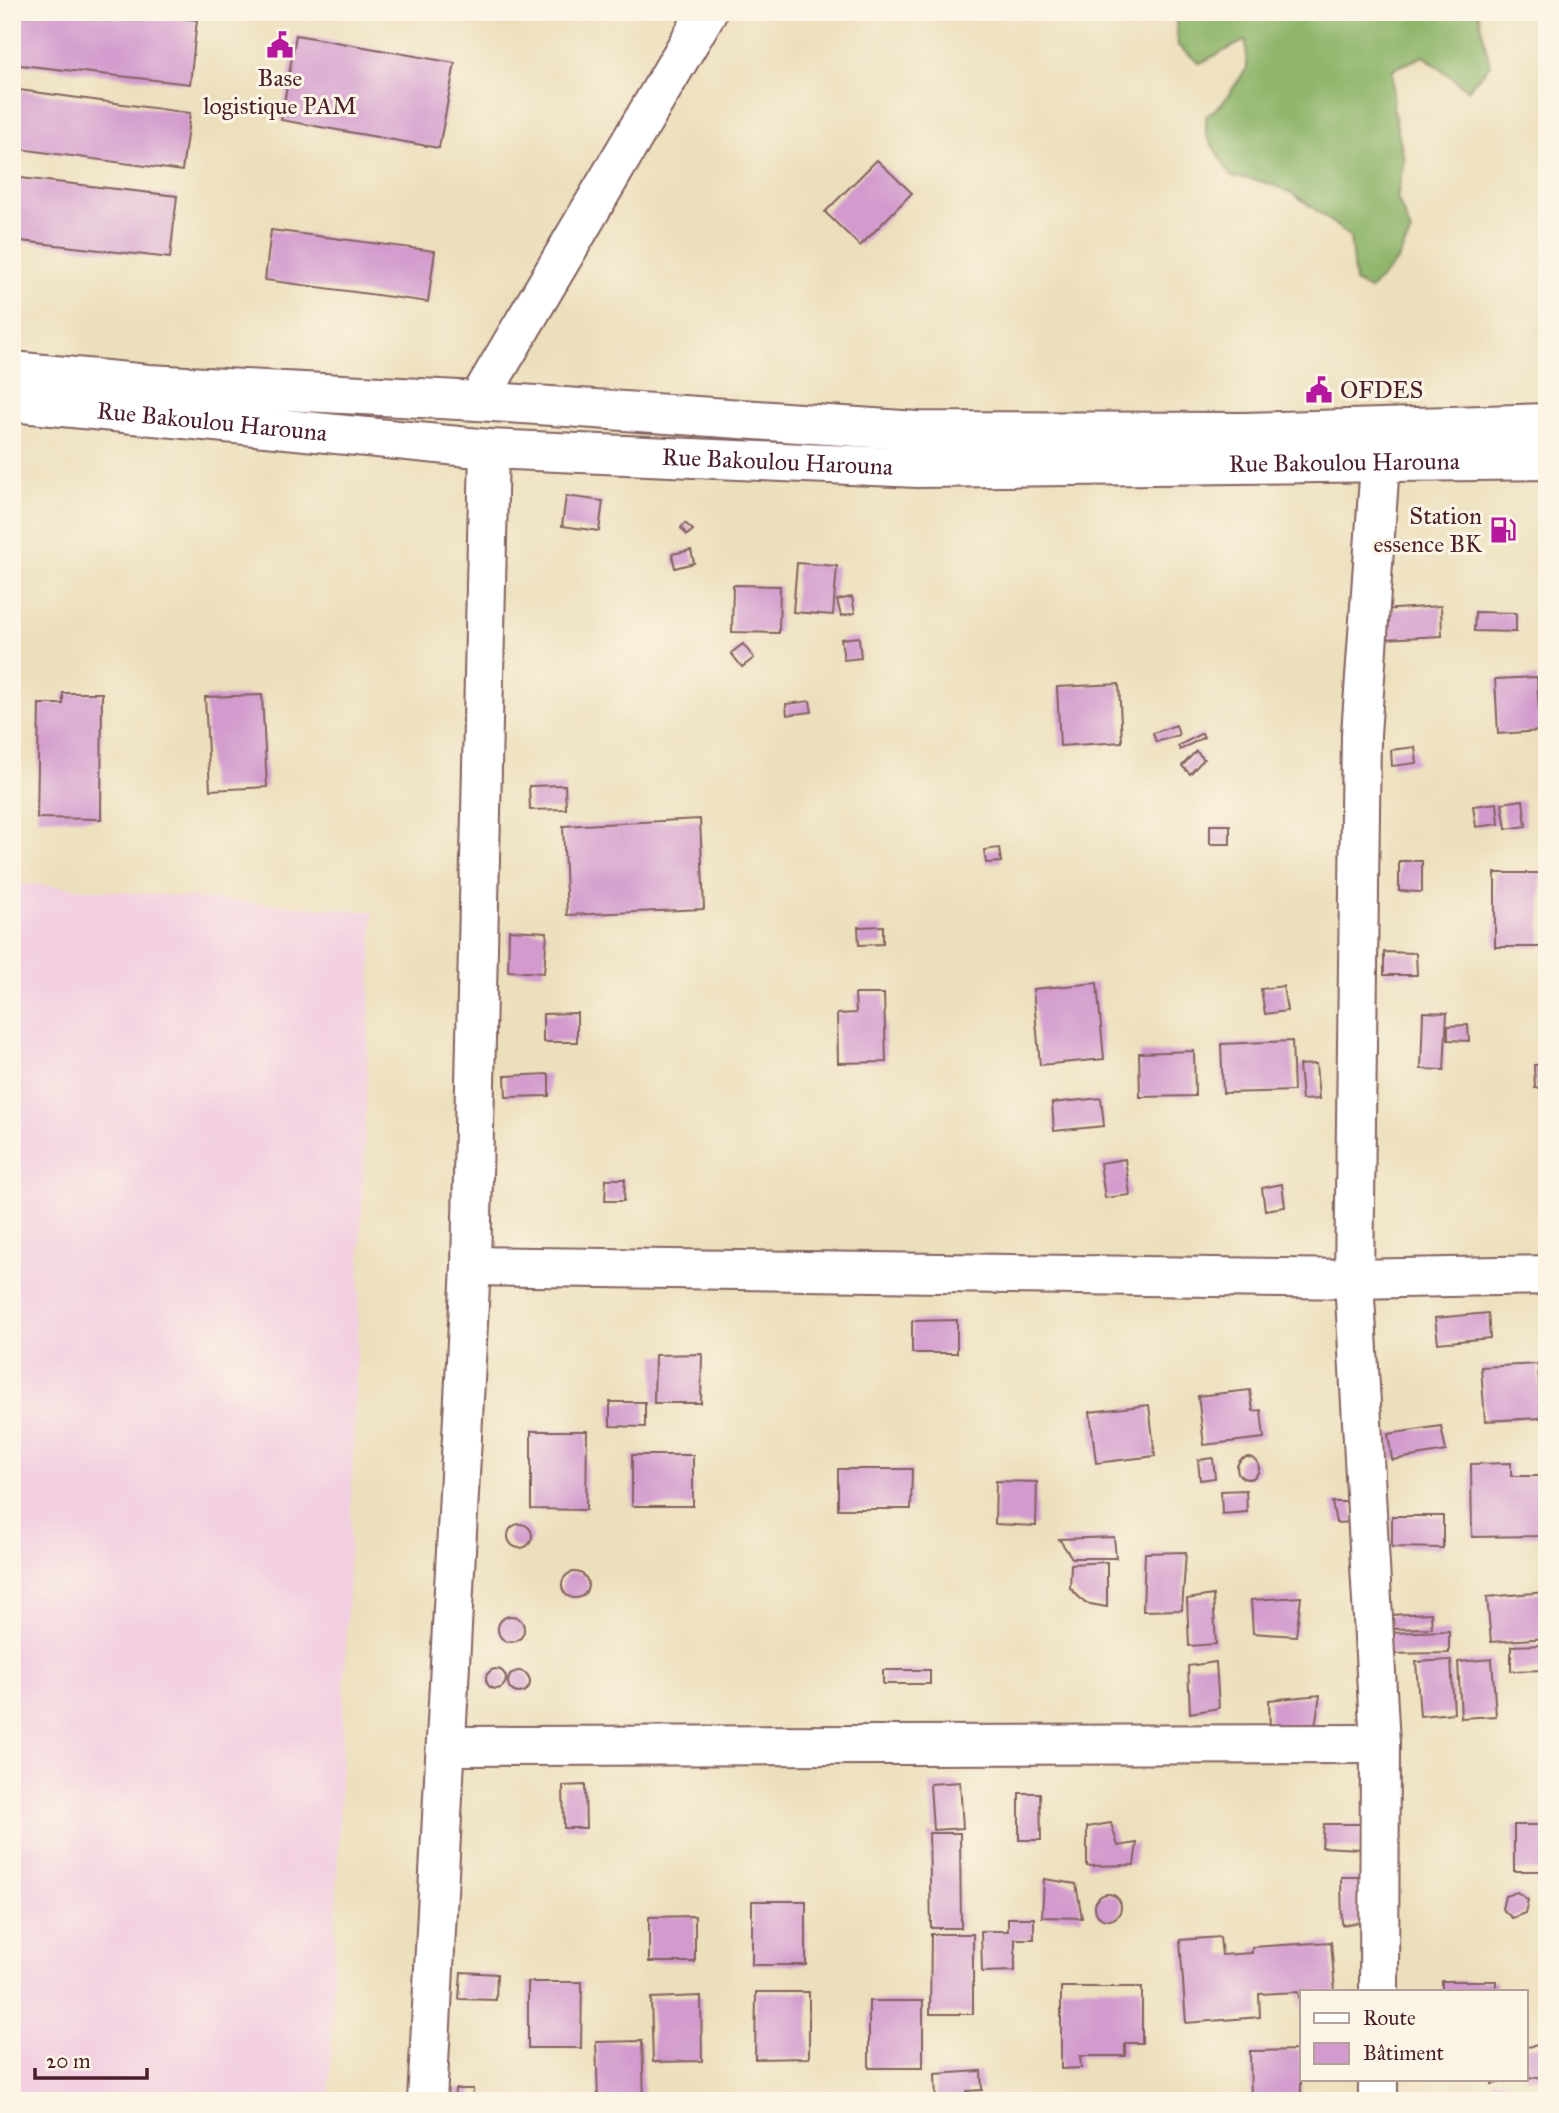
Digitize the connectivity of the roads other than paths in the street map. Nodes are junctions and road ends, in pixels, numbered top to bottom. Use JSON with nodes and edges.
{"nodes":[{"id":1,"x":707,"y":12,"type":"edge"},
{"id":2,"x":12,"y":371,"type":"edge"},
{"id":3,"x":478,"y":401,"type":"junction"},
{"id":4,"x":12,"y":402,"type":"edge"},
{"id":5,"x":1547,"y":423,"type":"edge"},
{"id":6,"x":489,"y":449,"type":"junction"},
{"id":7,"x":1547,"y":460,"type":"edge"},
{"id":8,"x":1380,"y":464,"type":"junction"},
{"id":9,"x":471,"y":1266,"type":"junction"},
{"id":10,"x":1547,"y":1275,"type":"edge"},
{"id":11,"x":1354,"y":1279,"type":"junction"},
{"id":12,"x":1380,"y":1744,"type":"junction"},
{"id":13,"x":446,"y":1746,"type":"junction"},
{"id":14,"x":1379,"y":1990,"type":"edge"},
{"id":15,"x":1378,"y":2082,"type":"edge"},
{"id":16,"x":427,"y":2101,"type":"edge"},
{"id":17,"x":1378,"y":2101,"type":"edge"}],
"edges":[{"from":1,"to":3,"type":"main road"},
{"from":2,"to":3,"type":"main road","name":"Rue Bakoulou Harouna"},
{"from":3,"to":5,"type":"main road","name":"Rue Bakoulou Harouna"},
{"from":4,"to":6,"type":"main road","name":"Rue Bakoulou Harouna"},
{"from":6,"to":8,"type":"main road","name":"Rue Bakoulou Harouna"},
{"from":6,"to":9,"type":"main road"},
{"from":7,"to":8,"type":"main road","name":"Rue Bakoulou Harouna"},
{"from":8,"to":11,"type":"main road"},
{"from":9,"to":11,"type":"main road"},
{"from":9,"to":13,"type":"main road"},
{"from":10,"to":11,"type":"main road"},
{"from":11,"to":12,"type":"main road"},
{"from":12,"to":13,"type":"main road"},
{"from":12,"to":14,"type":"main road"},
{"from":13,"to":16,"type":"main road"},
{"from":15,"to":17,"type":"main road"}]}
